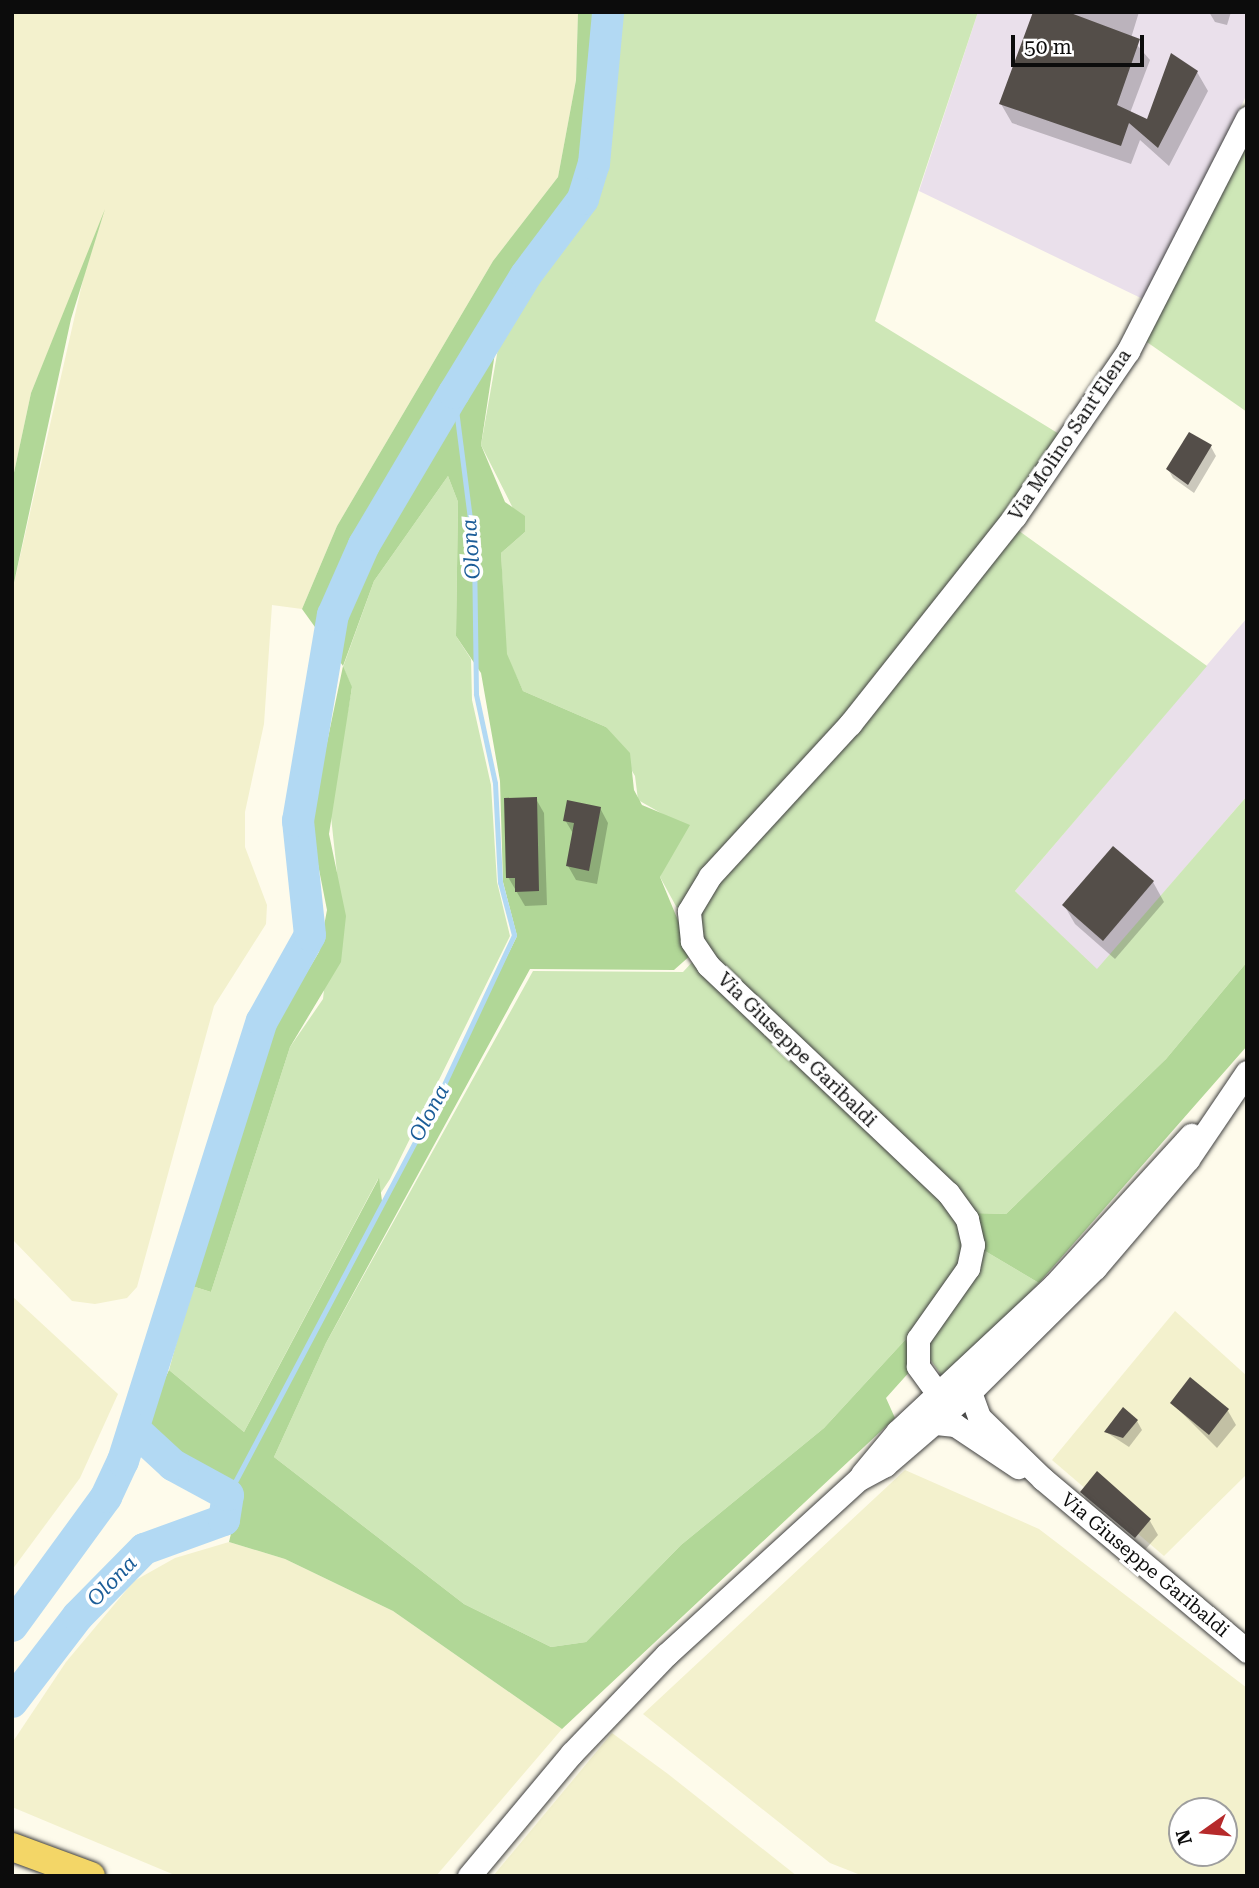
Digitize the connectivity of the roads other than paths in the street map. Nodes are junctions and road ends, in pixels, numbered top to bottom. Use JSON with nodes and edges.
{"nodes":[{"id":1,"x":1247,"y":118,"type":"edge"},
{"id":2,"x":850,"y":724,"type":"joint"},
{"id":3,"x":1247,"y":1072,"type":"edge"},
{"id":4,"x":1222,"y":1106,"type":"junction"},
{"id":5,"x":1119,"y":1213,"type":"junction"},
{"id":6,"x":933,"y":1387,"type":"dead end"},
{"id":7,"x":970,"y":1392,"type":"junction"},
{"id":8,"x":946,"y":1420,"type":"junction"},
{"id":9,"x":859,"y":1479,"type":"junction"},
{"id":10,"x":1043,"y":1479,"type":"junction"},
{"id":11,"x":1247,"y":1651,"type":"edge"},
{"id":12,"x":12,"y":1847,"type":"edge"},
{"id":13,"x":91,"y":1876,"type":"edge"},
{"id":14,"x":469,"y":1876,"type":"edge"}],
"edges":[{"from":1,"to":2,"type":"street","name":"Via Molino Sant'Elena"},
{"from":2,"to":6,"type":"street","name":"Via Giuseppe Garibaldi"},
{"from":3,"to":4,"type":"street"},
{"from":4,"to":5,"type":"street"},
{"from":4,"to":7,"type":"street"},
{"from":5,"to":8,"type":"street"},
{"from":5,"to":9,"type":"street"},
{"from":7,"to":8,"type":"street"},
{"from":7,"to":10,"type":"street","name":"Via Giuseppe Garibaldi"},
{"from":8,"to":9,"type":"street"},
{"from":8,"to":10,"type":"street","name":"Via Giuseppe Garibaldi"},
{"from":9,"to":14,"type":"street"},
{"from":10,"to":11,"type":"street","name":"Via Giuseppe Garibaldi"},
{"from":12,"to":13,"type":"main road"}]}
